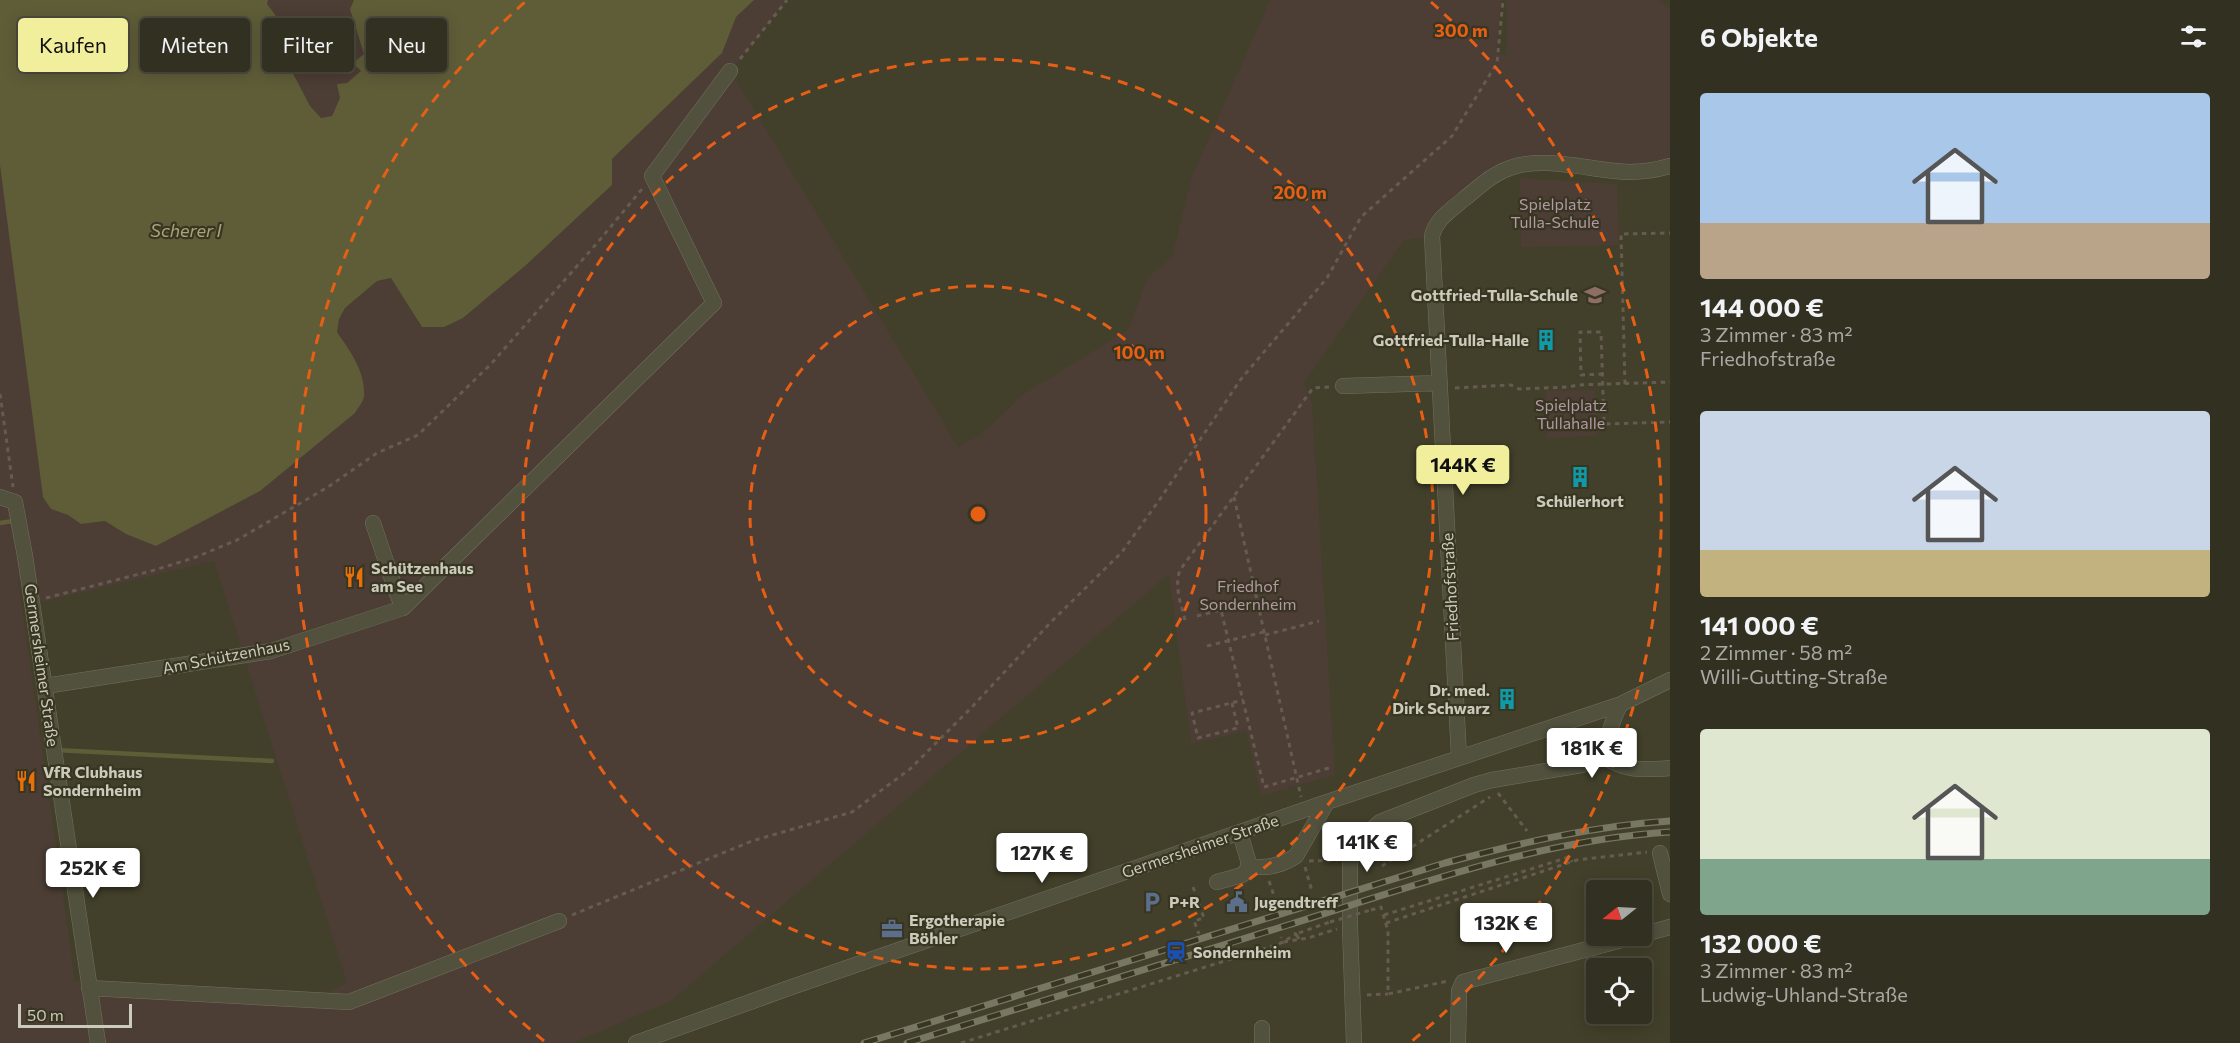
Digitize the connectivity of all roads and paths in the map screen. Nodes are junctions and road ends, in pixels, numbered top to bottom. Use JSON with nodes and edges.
{"nodes":[{"id":1,"x":787,"y":0,"type":"edge"},
{"id":2,"x":1503,"y":0,"type":"edge"},
{"id":3,"x":730,"y":71,"type":"joint"},
{"id":4,"x":1670,"y":166,"type":"edge"},
{"id":5,"x":652,"y":176,"type":"junction"},
{"id":6,"x":1670,"y":233,"type":"edge"},
{"id":7,"x":1603,"y":374,"type":"junction"},
{"id":8,"x":1670,"y":382,"type":"edge"},
{"id":9,"x":1603,"y":384,"type":"junction"},
{"id":10,"x":1624,"y":384,"type":"junction"},
{"id":11,"x":1343,"y":386,"type":"joint"},
{"id":12,"x":1441,"y":386,"type":"junction"},
{"id":13,"x":0,"y":394,"type":"edge"},
{"id":14,"x":1670,"y":422,"type":"edge"},
{"id":15,"x":0,"y":497,"type":"edge"},
{"id":16,"x":1234,"y":497,"type":"junction"},
{"id":17,"x":15,"y":502,"type":"junction"},
{"id":18,"x":373,"y":523,"type":"dead end"},
{"id":19,"x":33,"y":601,"type":"junction"},
{"id":20,"x":404,"y":608,"type":"junction"},
{"id":21,"x":1197,"y":616,"type":"dead end"},
{"id":22,"x":1185,"y":620,"type":"dead end"},
{"id":23,"x":1319,"y":621,"type":"dead end"},
{"id":24,"x":1264,"y":634,"type":"junction"},
{"id":25,"x":1229,"y":641,"type":"junction"},
{"id":26,"x":1207,"y":646,"type":"dead end"},
{"id":27,"x":1670,"y":680,"type":"edge"},
{"id":28,"x":45,"y":686,"type":"junction"},
{"id":29,"x":1243,"y":700,"type":"junction"},
{"id":30,"x":1232,"y":703,"type":"junction"},
{"id":31,"x":1621,"y":704,"type":"junction"},
{"id":32,"x":1601,"y":754,"type":"junction"},
{"id":33,"x":1459,"y":757,"type":"junction"},
{"id":34,"x":1329,"y":768,"type":"dead end"},
{"id":35,"x":1670,"y":768,"type":"edge"},
{"id":36,"x":1296,"y":776,"type":"junction"},
{"id":37,"x":1327,"y":802,"type":"junction"},
{"id":38,"x":1304,"y":810,"type":"junction"},
{"id":39,"x":1527,"y":831,"type":"dead end"},
{"id":40,"x":1240,"y":833,"type":"junction"},
{"id":41,"x":1660,"y":853,"type":"joint"},
{"id":42,"x":1302,"y":858,"type":"dead end"},
{"id":43,"x":1339,"y":860,"type":"dead end"},
{"id":44,"x":1310,"y":861,"type":"dead end"},
{"id":45,"x":1534,"y":861,"type":"dead end"},
{"id":46,"x":1572,"y":862,"type":"junction"},
{"id":47,"x":1248,"y":866,"type":"junction"},
{"id":48,"x":1383,"y":866,"type":"dead end"},
{"id":49,"x":1265,"y":868,"type":"junction"},
{"id":50,"x":1535,"y":868,"type":"junction"},
{"id":51,"x":1217,"y":882,"type":"dead end"},
{"id":52,"x":1193,"y":887,"type":"dead end"},
{"id":53,"x":1312,"y":891,"type":"dead end"},
{"id":54,"x":1670,"y":894,"type":"edge"},
{"id":55,"x":1276,"y":902,"type":"dead end"},
{"id":56,"x":1384,"y":915,"type":"junction"},
{"id":57,"x":559,"y":921,"type":"joint"},
{"id":58,"x":1386,"y":922,"type":"junction"},
{"id":59,"x":1670,"y":927,"type":"edge"},
{"id":60,"x":1339,"y":928,"type":"dead end"},
{"id":61,"x":1652,"y":932,"type":"edge"},
{"id":62,"x":1295,"y":933,"type":"junction"},
{"id":63,"x":1199,"y":934,"type":"dead end"},
{"id":64,"x":1281,"y":937,"type":"dead end"},
{"id":65,"x":1299,"y":939,"type":"junction"},
{"id":66,"x":1283,"y":942,"type":"junction"},
{"id":67,"x":1598,"y":946,"type":"edge"},
{"id":68,"x":1138,"y":981,"type":"dead end"},
{"id":69,"x":1463,"y":982,"type":"junction"},
{"id":70,"x":89,"y":988,"type":"junction"},
{"id":71,"x":1140,"y":988,"type":"junction"},
{"id":72,"x":1388,"y":994,"type":"junction"},
{"id":73,"x":1367,"y":995,"type":"dead end"},
{"id":74,"x":1047,"y":1010,"type":"dead end"},
{"id":75,"x":1049,"y":1016,"type":"junction"},
{"id":76,"x":972,"y":1034,"type":"dead end"},
{"id":77,"x":973,"y":1040,"type":"junction"},
{"id":78,"x":98,"y":1043,"type":"edge"},
{"id":79,"x":636,"y":1043,"type":"edge"},
{"id":80,"x":961,"y":1043,"type":"edge"},
{"id":81,"x":1354,"y":1043,"type":"edge"},
{"id":82,"x":1458,"y":1043,"type":"edge"}],
"edges":[{"from":1,"to":3,"type":"path"},
{"from":2,"to":57,"type":"path"},
{"from":3,"to":5,"type":"street"},
{"from":4,"to":12,"type":"street","name":"Friedhofstraße"},
{"from":5,"to":19,"type":"path"},
{"from":5,"to":20,"type":"street"},
{"from":6,"to":10,"type":"path"},
{"from":7,"to":7,"type":"path"},
{"from":7,"to":9,"type":"path"},
{"from":8,"to":10,"type":"path"},
{"from":9,"to":10,"type":"path"},
{"from":9,"to":12,"type":"path"},
{"from":9,"to":14,"type":"path"},
{"from":11,"to":12,"type":"street"},
{"from":11,"to":16,"type":"path"},
{"from":12,"to":33,"type":"street","name":"Friedhofstraße"},
{"from":13,"to":17,"type":"path"},
{"from":15,"to":17,"type":"street"},
{"from":16,"to":22,"type":"path"},
{"from":16,"to":24,"type":"path"},
{"from":17,"to":19,"type":"street","name":"Germersheimer Straße"},
{"from":18,"to":20,"type":"street"},
{"from":19,"to":28,"type":"street","name":"Germersheimer Straße"},
{"from":20,"to":28,"type":"street","name":"Am Schützenhaus"},
{"from":21,"to":25,"type":"path"},
{"from":23,"to":24,"type":"path"},
{"from":24,"to":25,"type":"path"},
{"from":24,"to":36,"type":"path"},
{"from":25,"to":26,"type":"path"},
{"from":25,"to":29,"type":"path"},
{"from":27,"to":31,"type":"street","name":"Germersheimer Straße"},
{"from":28,"to":70,"type":"street","name":"Germersheimer Straße"},
{"from":29,"to":30,"type":"path"},
{"from":29,"to":36,"type":"path"},
{"from":30,"to":30,"type":"path"},
{"from":31,"to":32,"type":"street"},
{"from":31,"to":33,"type":"street","name":"Germersheimer Straße"},
{"from":32,"to":35,"type":"street"},
{"from":32,"to":81,"type":"street"},
{"from":33,"to":37,"type":"street","name":"Germersheimer Straße"},
{"from":34,"to":36,"type":"path"},
{"from":36,"to":38,"type":"path"},
{"from":37,"to":38,"type":"street","name":"Germersheimer Straße"},
{"from":37,"to":49,"type":"street"},
{"from":38,"to":40,"type":"street","name":"Germersheimer Straße"},
{"from":39,"to":48,"type":"path"},
{"from":40,"to":47,"type":"street"},
{"from":40,"to":79,"type":"street","name":"Germersheimer Straße"},
{"from":41,"to":46,"type":"path"},
{"from":41,"to":54,"type":"street"},
{"from":42,"to":53,"type":"path"},
{"from":43,"to":44,"type":"path"},
{"from":45,"to":50,"type":"path"},
{"from":46,"to":50,"type":"path"},
{"from":46,"to":58,"type":"path"},
{"from":47,"to":49,"type":"street"},
{"from":47,"to":51,"type":"street"},
{"from":49,"to":55,"type":"path"},
{"from":50,"to":56,"type":"path"},
{"from":52,"to":63,"type":"path"},
{"from":56,"to":58,"type":"path"},
{"from":56,"to":62,"type":"path","bridge":true},
{"from":57,"to":70,"type":"street"},
{"from":58,"to":72,"type":"path"},
{"from":59,"to":61,"type":"street"},
{"from":60,"to":65,"type":"path"},
{"from":62,"to":65,"type":"path"},
{"from":62,"to":66,"type":"path"},
{"from":64,"to":66,"type":"path"},
{"from":65,"to":66,"type":"path"},
{"from":66,"to":71,"type":"path"},
{"from":67,"to":69,"type":"street"},
{"from":68,"to":71,"type":"path"},
{"from":69,"to":72,"type":"path"},
{"from":69,"to":82,"type":"street"},
{"from":70,"to":78,"type":"street","name":"Germersheimer Straße"},
{"from":71,"to":75,"type":"path"},
{"from":72,"to":73,"type":"path"},
{"from":74,"to":75,"type":"path"},
{"from":75,"to":77,"type":"path"},
{"from":76,"to":77,"type":"path"},
{"from":77,"to":80,"type":"path"}]}
